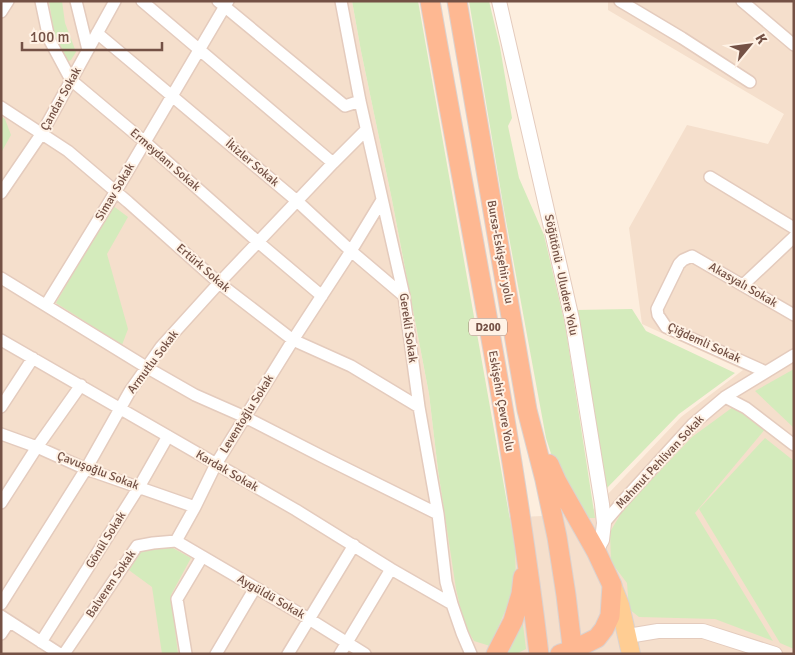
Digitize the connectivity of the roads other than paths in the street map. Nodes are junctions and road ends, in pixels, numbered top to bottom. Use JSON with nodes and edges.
{"nodes":[{"id":1,"x":8,"y":1,"type":"edge"},
{"id":2,"x":41,"y":1,"type":"edge"},
{"id":3,"x":76,"y":1,"type":"edge"},
{"id":4,"x":115,"y":1,"type":"edge"},
{"id":5,"x":142,"y":1,"type":"edge"},
{"id":6,"x":341,"y":1,"type":"edge"},
{"id":7,"x":430,"y":1,"type":"edge"},
{"id":8,"x":457,"y":1,"type":"edge"},
{"id":9,"x":499,"y":1,"type":"edge"},
{"id":10,"x":620,"y":1,"type":"edge"},
{"id":11,"x":742,"y":1,"type":"edge"},
{"id":12,"x":224,"y":3,"type":"edge"},
{"id":13,"x":1,"y":12,"type":"edge"},
{"id":14,"x":98,"y":32,"type":"junction"},
{"id":15,"x":794,"y":45,"type":"edge"},
{"id":16,"x":88,"y":50,"type":"junction"},
{"id":17,"x":199,"y":50,"type":"junction"},
{"id":18,"x":71,"y":80,"type":"junction"},
{"id":19,"x":750,"y":82,"type":"dead end"},
{"id":20,"x":172,"y":96,"type":"junction"},
{"id":21,"x":360,"y":101,"type":"junction"},
{"id":22,"x":1,"y":107,"type":"edge"},
{"id":23,"x":366,"y":130,"type":"junction"},
{"id":24,"x":42,"y":133,"type":"junction"},
{"id":25,"x":145,"y":142,"type":"junction"},
{"id":26,"x":333,"y":163,"type":"junction"},
{"id":27,"x":710,"y":177,"type":"dead end"},
{"id":28,"x":116,"y":191,"type":"junction"},
{"id":29,"x":1,"y":193,"type":"edge"},
{"id":30,"x":382,"y":200,"type":"junction"},
{"id":31,"x":297,"y":201,"type":"junction"},
{"id":32,"x":794,"y":228,"type":"edge"},
{"id":33,"x":794,"y":237,"type":"edge"},
{"id":34,"x":258,"y":242,"type":"junction"},
{"id":35,"x":351,"y":251,"type":"junction"},
{"id":36,"x":692,"y":256,"type":"joint"},
{"id":37,"x":1,"y":278,"type":"edge"},
{"id":38,"x":219,"y":283,"type":"junction"},
{"id":39,"x":743,"y":285,"type":"junction"},
{"id":40,"x":322,"y":296,"type":"junction"},
{"id":41,"x":404,"y":296,"type":"junction"},
{"id":42,"x":46,"y":305,"type":"junction"},
{"id":43,"x":794,"y":315,"type":"edge"},
{"id":44,"x":1,"y":340,"type":"edge"},
{"id":45,"x":293,"y":340,"type":"junction"},
{"id":46,"x":794,"y":355,"type":"edge"},
{"id":47,"x":33,"y":358,"type":"junction"},
{"id":48,"x":146,"y":367,"type":"junction"},
{"id":49,"x":766,"y":372,"type":"junction"},
{"id":50,"x":81,"y":385,"type":"junction"},
{"id":51,"x":725,"y":397,"type":"junction"},
{"id":52,"x":1,"y":407,"type":"edge"},
{"id":53,"x":419,"y":407,"type":"junction"},
{"id":54,"x":120,"y":409,"type":"junction"},
{"id":55,"x":527,"y":410,"type":"junction"},
{"id":56,"x":245,"y":417,"type":"junction"},
{"id":57,"x":1,"y":434,"type":"edge"},
{"id":58,"x":168,"y":436,"type":"junction"},
{"id":59,"x":794,"y":445,"type":"edge"},
{"id":60,"x":36,"y":447,"type":"junction"},
{"id":61,"x":216,"y":464,"type":"junction"},
{"id":62,"x":86,"y":469,"type":"junction"},
{"id":63,"x":139,"y":487,"type":"junction"},
{"id":64,"x":1,"y":503,"type":"edge"},
{"id":65,"x":195,"y":507,"type":"junction"},
{"id":66,"x":438,"y":514,"type":"junction"},
{"id":67,"x":604,"y":523,"type":"junction"},
{"id":68,"x":176,"y":541,"type":"junction"},
{"id":69,"x":354,"y":546,"type":"junction"},
{"id":70,"x":596,"y":551,"type":"junction"},
{"id":71,"x":526,"y":556,"type":"junction"},
{"id":72,"x":202,"y":557,"type":"junction"},
{"id":73,"x":390,"y":568,"type":"junction"},
{"id":74,"x":612,"y":585,"type":"junction"},
{"id":75,"x":255,"y":588,"type":"junction"},
{"id":76,"x":1,"y":604,"type":"edge"},
{"id":77,"x":452,"y":604,"type":"junction"},
{"id":78,"x":5,"y":619,"type":"edge"},
{"id":79,"x":309,"y":619,"type":"junction"},
{"id":80,"x":1,"y":634,"type":"edge"},
{"id":81,"x":628,"y":636,"type":"junction"},
{"id":82,"x":41,"y":642,"type":"junction"},
{"id":83,"x":347,"y":642,"type":"junction"},
{"id":84,"x":572,"y":653,"type":"edge"},
{"id":85,"x":62,"y":654,"type":"edge"},
{"id":86,"x":186,"y":654,"type":"edge"},
{"id":87,"x":216,"y":654,"type":"edge"},
{"id":88,"x":288,"y":654,"type":"edge"},
{"id":89,"x":340,"y":654,"type":"edge"},
{"id":90,"x":366,"y":654,"type":"edge"},
{"id":91,"x":472,"y":654,"type":"edge"},
{"id":92,"x":496,"y":654,"type":"edge"},
{"id":93,"x":539,"y":654,"type":"edge"},
{"id":94,"x":631,"y":654,"type":"edge"},
{"id":95,"x":775,"y":654,"type":"edge"}],
"edges":[{"from":1,"to":13,"type":"street"},
{"from":2,"to":18,"type":"street","name":"Ermeydanı Sokak"},
{"from":3,"to":16,"type":"street"},
{"from":4,"to":14,"type":"street","name":"Çandar Sokak"},
{"from":5,"to":17,"type":"street"},
{"from":6,"to":21,"type":"street","name":"Gerekli Sokak"},
{"from":7,"to":71,"type":"highway","name":"Eskişehir Çevre Yolu","number":"D200"},
{"from":8,"to":55,"type":"highway","name":"Bursa-Eskişehir yolu","number":"D200"},
{"from":9,"to":67,"type":"street","name":"Söğütönü - Uludere Yolu"},
{"from":10,"to":19,"type":"street"},
{"from":11,"to":15,"type":"street"},
{"from":12,"to":17,"type":"street","name":"Simav Sokak"},
{"from":12,"to":21,"type":"street"},
{"from":14,"to":16,"type":"street","name":"Çandar Sokak"},
{"from":14,"to":20,"type":"street","name":"İkizler Sokak"},
{"from":16,"to":18,"type":"street","name":"Çandar Sokak"},
{"from":17,"to":20,"type":"street","name":"Simav Sokak"},
{"from":17,"to":26,"type":"street"},
{"from":18,"to":24,"type":"street","name":"Çandar Sokak"},
{"from":18,"to":25,"type":"street","name":"Ermeydanı Sokak"},
{"from":20,"to":25,"type":"street","name":"Simav Sokak"},
{"from":20,"to":31,"type":"street","name":"İkizler Sokak"},
{"from":21,"to":23,"type":"street","name":"Gerekli Sokak"},
{"from":22,"to":24,"type":"street","name":"Ertürk Sokak"},
{"from":23,"to":26,"type":"street","name":"Armutlu Sokak"},
{"from":23,"to":30,"type":"street","name":"Gerekli Sokak"},
{"from":24,"to":28,"type":"street","name":"Ertürk Sokak"},
{"from":24,"to":29,"type":"street","name":"Çandar Sokak"},
{"from":25,"to":28,"type":"street","name":"Simav Sokak"},
{"from":25,"to":34,"type":"street","name":"Ermeydanı Sokak"},
{"from":26,"to":31,"type":"street","name":"Armutlu Sokak"},
{"from":27,"to":32,"type":"street"},
{"from":28,"to":38,"type":"street","name":"Ertürk Sokak"},
{"from":28,"to":42,"type":"street","name":"Simav Sokak"},
{"from":30,"to":35,"type":"street"},
{"from":30,"to":41,"type":"street","name":"Gerekli Sokak"},
{"from":31,"to":34,"type":"street","name":"Armutlu Sokak"},
{"from":31,"to":35,"type":"street","name":"İkizler Sokak"},
{"from":33,"to":39,"type":"street"},
{"from":34,"to":38,"type":"street","name":"Armutlu Sokak"},
{"from":34,"to":40,"type":"street","name":"Ermeydanı Sokak"},
{"from":35,"to":40,"type":"street"},
{"from":35,"to":41,"type":"street","name":"İkizler Sokak"},
{"from":36,"to":39,"type":"street","name":"Akasyalı Sokak"},
{"from":36,"to":49,"type":"street","name":"Çiğdemli Sokak"},
{"from":37,"to":42,"type":"street"},
{"from":38,"to":45,"type":"street","name":"Ertürk Sokak"},
{"from":38,"to":48,"type":"street","name":"Armutlu Sokak"},
{"from":39,"to":43,"type":"street","name":"Akasyalı Sokak"},
{"from":40,"to":45,"type":"street","name":"Leventoğlu Sokak"},
{"from":41,"to":53,"type":"street","name":"Gerekli Sokak"},
{"from":42,"to":48,"type":"street"},
{"from":44,"to":47,"type":"street","name":"Kardak Sokak"},
{"from":45,"to":53,"type":"street","name":"Ertürk Sokak"},
{"from":45,"to":56,"type":"street","name":"Leventoğlu Sokak"},
{"from":46,"to":49,"type":"street","name":"Mahmut Pehlivan Sokak"},
{"from":47,"to":50,"type":"street","name":"Kardak Sokak"},
{"from":47,"to":52,"type":"street"},
{"from":48,"to":54,"type":"street","name":"Armutlu Sokak"},
{"from":48,"to":56,"type":"street"},
{"from":49,"to":51,"type":"street","name":"Mahmut Pehlivan Sokak"},
{"from":50,"to":54,"type":"street","name":"Kardak Sokak"},
{"from":50,"to":60,"type":"street"},
{"from":51,"to":59,"type":"street"},
{"from":51,"to":67,"type":"street","name":"Mahmut Pehlivan Sokak"},
{"from":53,"to":66,"type":"street","name":"Gerekli Sokak"},
{"from":54,"to":58,"type":"street","name":"Kardak Sokak"},
{"from":54,"to":62,"type":"street","name":"Armutlu Sokak"},
{"from":55,"to":70,"type":"highway"},
{"from":55,"to":84,"type":"highway","name":"Bursa-Eskişehir yolu","number":"D200"},
{"from":56,"to":61,"type":"street","name":"Leventoğlu Sokak"},
{"from":56,"to":66,"type":"street"},
{"from":57,"to":60,"type":"street","name":"Çavuşoğlu Sokak"},
{"from":58,"to":61,"type":"street","name":"Kardak Sokak"},
{"from":58,"to":63,"type":"street","name":"Gönül Sokak"},
{"from":60,"to":62,"type":"street","name":"Çavuşoğlu Sokak"},
{"from":60,"to":64,"type":"street"},
{"from":61,"to":65,"type":"street","name":"Leventoğlu Sokak"},
{"from":61,"to":69,"type":"street","name":"Kardak Sokak"},
{"from":62,"to":63,"type":"street","name":"Çavuşoğlu Sokak"},
{"from":62,"to":76,"type":"street","name":"Armutlu Sokak"},
{"from":63,"to":65,"type":"street","name":"Çavuşoğlu Sokak"},
{"from":63,"to":82,"type":"street","name":"Gönül Sokak"},
{"from":65,"to":68,"type":"street","name":"Leventoğlu Sokak"},
{"from":66,"to":77,"type":"street","name":"Gerekli Sokak"},
{"from":67,"to":70,"type":"street","name":"Söğütönü - Uludere Yolu"},
{"from":68,"to":72,"type":"street","name":"Aygüldü Sokak"},
{"from":68,"to":85,"type":"street","name":"Balveren Sokak"},
{"from":69,"to":73,"type":"street","name":"Kardak Sokak"},
{"from":69,"to":79,"type":"street"},
{"from":70,"to":74,"type":"highway"},
{"from":71,"to":92,"type":"highway"},
{"from":71,"to":93,"type":"highway","name":"Eskişehir Çevre Yolu","number":"D200"},
{"from":72,"to":75,"type":"street","name":"Aygüldü Sokak"},
{"from":72,"to":86,"type":"street"},
{"from":73,"to":77,"type":"street","name":"Kardak Sokak"},
{"from":73,"to":83,"type":"street"},
{"from":74,"to":81,"type":"main road"},
{"from":74,"to":84,"type":"highway"},
{"from":75,"to":79,"type":"street","name":"Aygüldü Sokak"},
{"from":75,"to":87,"type":"street"},
{"from":77,"to":91,"type":"street","name":"Gerekli Sokak"},
{"from":78,"to":80,"type":"street"},
{"from":78,"to":82,"type":"street"},
{"from":79,"to":83,"type":"street","name":"Aygüldü Sokak"},
{"from":79,"to":88,"type":"street"},
{"from":81,"to":94,"type":"main road"},
{"from":81,"to":95,"type":"street"},
{"from":82,"to":85,"type":"street"},
{"from":83,"to":89,"type":"street"},
{"from":83,"to":90,"type":"street","name":"Aygüldü Sokak"}]}
